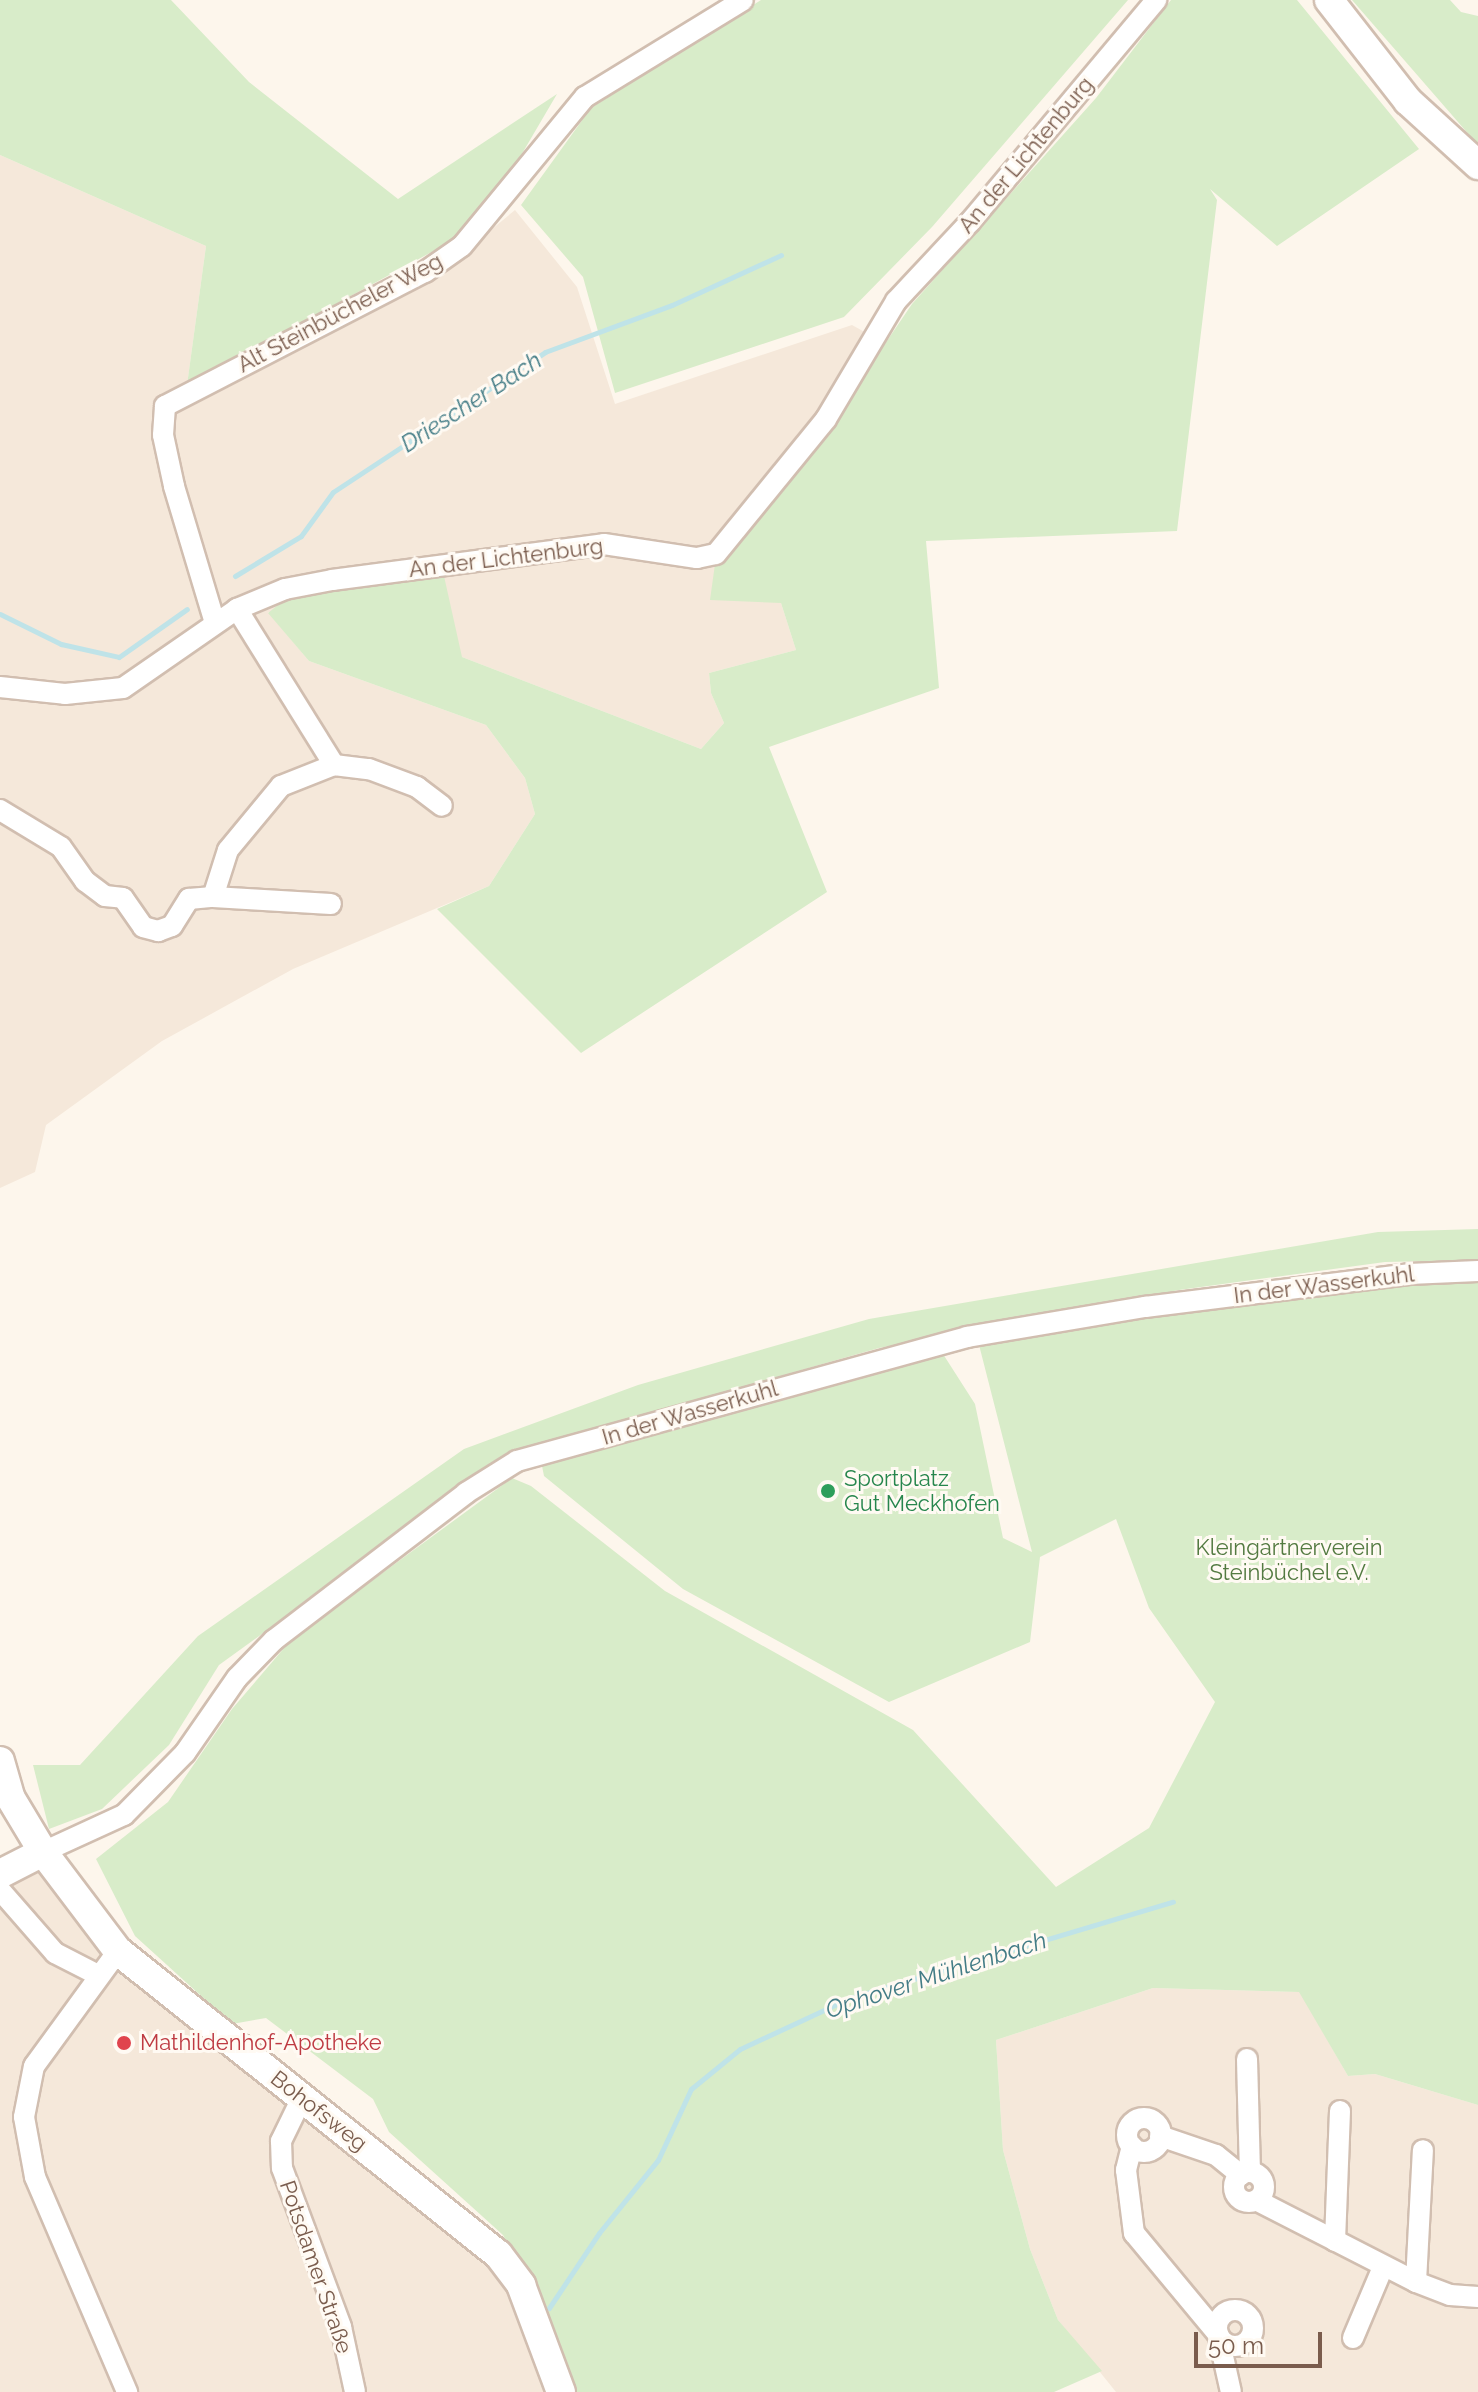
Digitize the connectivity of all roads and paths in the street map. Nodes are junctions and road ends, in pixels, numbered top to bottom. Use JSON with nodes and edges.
{"nodes":[{"id":1,"x":743,"y":0,"type":"edge"},
{"id":2,"x":1156,"y":0,"type":"edge"},
{"id":3,"x":1329,"y":0,"type":"edge"},
{"id":4,"x":1478,"y":165,"type":"edge"},
{"id":5,"x":237,"y":609,"type":"junction"},
{"id":6,"x":215,"y":623,"type":"junction"},
{"id":7,"x":0,"y":687,"type":"edge"},
{"id":8,"x":334,"y":765,"type":"junction"},
{"id":9,"x":442,"y":806,"type":"dead end"},
{"id":10,"x":0,"y":810,"type":"edge"},
{"id":11,"x":213,"y":897,"type":"junction"},
{"id":12,"x":331,"y":904,"type":"dead end"},
{"id":13,"x":1478,"y":1271,"type":"edge"},
{"id":14,"x":0,"y":1761,"type":"edge"},
{"id":15,"x":43,"y":1852,"type":"junction"},
{"id":16,"x":0,"y":1874,"type":"edge"},
{"id":17,"x":0,"y":1890,"type":"edge"},
{"id":18,"x":118,"y":1951,"type":"junction"},
{"id":19,"x":98,"y":1975,"type":"junction"},
{"id":20,"x":1247,"y":2059,"type":"dead end"},
{"id":21,"x":302,"y":2098,"type":"junction"},
{"id":22,"x":1340,"y":2111,"type":"dead end"},
{"id":23,"x":1160,"y":2136,"type":"junction"},
{"id":24,"x":1132,"y":2146,"type":"junction"},
{"id":25,"x":1423,"y":2150,"type":"dead end"},
{"id":26,"x":1245,"y":2173,"type":"junction"},
{"id":27,"x":1335,"y":2241,"type":"junction"},
{"id":28,"x":1383,"y":2267,"type":"junction"},
{"id":29,"x":1416,"y":2282,"type":"junction"},
{"id":30,"x":1478,"y":2297,"type":"edge"},
{"id":31,"x":1353,"y":2338,"type":"dead end"},
{"id":32,"x":127,"y":2392,"type":"edge"},
{"id":33,"x":355,"y":2392,"type":"edge"},
{"id":34,"x":561,"y":2392,"type":"edge"},
{"id":35,"x":1231,"y":2392,"type":"edge"}],
"edges":[{"from":1,"to":6,"type":"street","name":"Alt Steinbücheler Weg"},
{"from":2,"to":5,"type":"street","name":"An der Lichtenburg"},
{"from":3,"to":4,"type":"street"},
{"from":5,"to":6,"type":"street","name":"An der Lichtenburg"},
{"from":5,"to":8,"type":"street"},
{"from":6,"to":7,"type":"street","name":"An der Lichtenburg"},
{"from":8,"to":9,"type":"street"},
{"from":8,"to":11,"type":"street"},
{"from":10,"to":11,"type":"street"},
{"from":11,"to":12,"type":"street"},
{"from":13,"to":15,"type":"street","name":"In der Wasserkuhl"},
{"from":14,"to":15,"type":"street","name":"Bohofsweg"},
{"from":15,"to":16,"type":"street"},
{"from":15,"to":18,"type":"street","name":"Bohofsweg"},
{"from":17,"to":19,"type":"street"},
{"from":18,"to":19,"type":"street"},
{"from":18,"to":21,"type":"street","name":"Bohofsweg"},
{"from":19,"to":32,"type":"street"},
{"from":20,"to":26,"type":"street"},
{"from":21,"to":33,"type":"street","name":"Potsdamer Straße"},
{"from":21,"to":34,"type":"street","name":"Bohofsweg"},
{"from":22,"to":27,"type":"street"},
{"from":23,"to":24,"type":"street"},
{"from":23,"to":24,"type":"street"},
{"from":23,"to":26,"type":"street"},
{"from":24,"to":35,"type":"street"},
{"from":25,"to":29,"type":"street"},
{"from":26,"to":27,"type":"street"},
{"from":27,"to":28,"type":"street"},
{"from":28,"to":29,"type":"street"},
{"from":28,"to":31,"type":"street"},
{"from":29,"to":30,"type":"street"}]}
